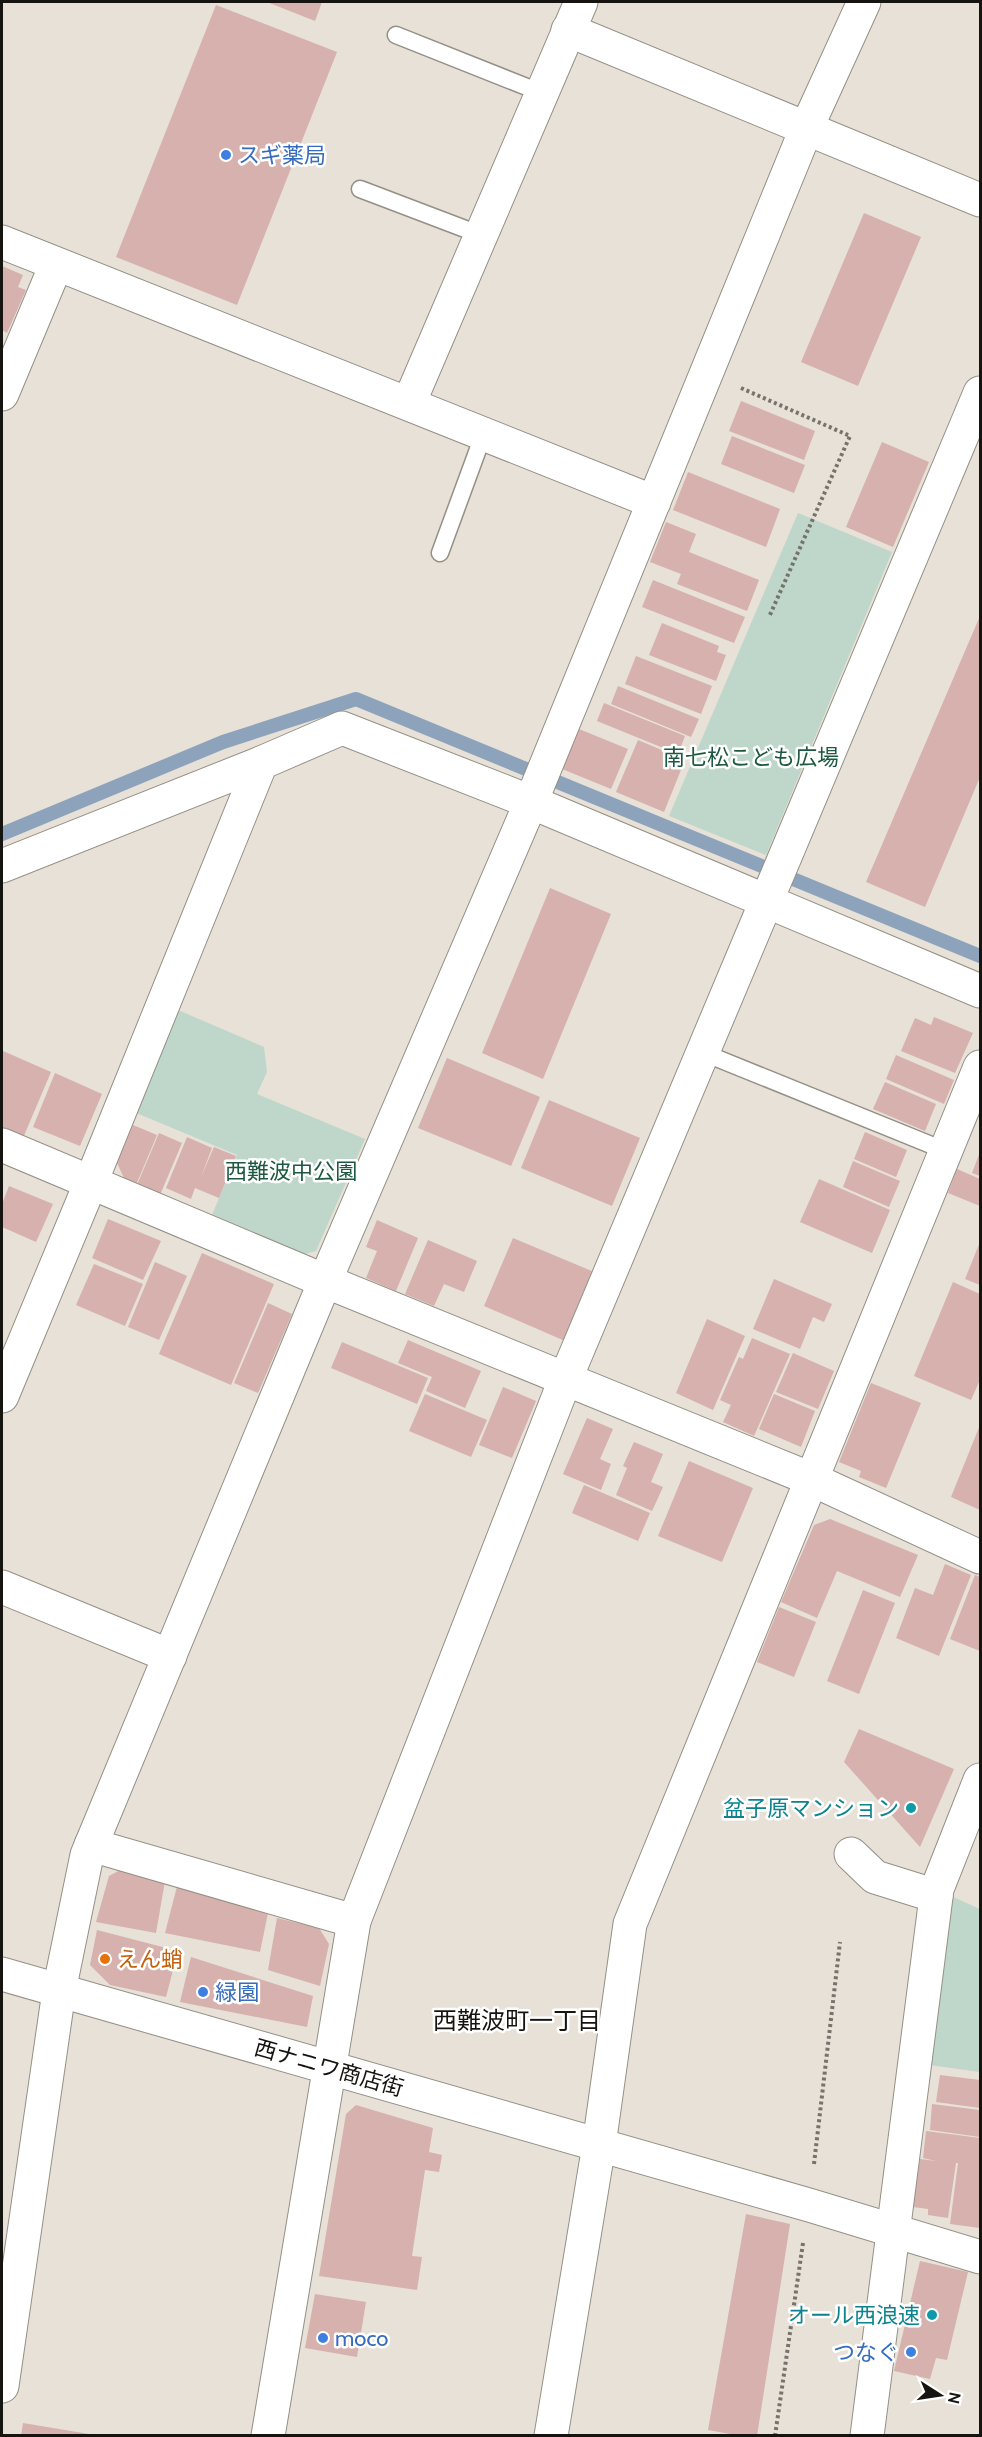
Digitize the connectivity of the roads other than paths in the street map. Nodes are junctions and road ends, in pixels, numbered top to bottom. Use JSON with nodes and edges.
{"nodes":[{"id":1,"x":864,"y":2,"type":"edge"},
{"id":2,"x":575,"y":16,"type":"edge"},
{"id":3,"x":396,"y":35,"type":"dead end"},
{"id":4,"x":542,"y":93,"type":"junction"},
{"id":5,"x":807,"y":127,"type":"junction"},
{"id":6,"x":360,"y":189,"type":"dead end"},
{"id":7,"x":981,"y":200,"type":"edge"},
{"id":8,"x":481,"y":235,"type":"junction"},
{"id":9,"x":2,"y":242,"type":"edge"},
{"id":10,"x":56,"y":265,"type":"junction"},
{"id":11,"x":981,"y":393,"type":"edge"},
{"id":12,"x":2,"y":394,"type":"edge"},
{"id":13,"x":410,"y":403,"type":"junction"},
{"id":14,"x":484,"y":433,"type":"junction"},
{"id":15,"x":654,"y":502,"type":"junction"},
{"id":16,"x":440,"y":553,"type":"dead end"},
{"id":17,"x":261,"y":763,"type":"junction"},
{"id":18,"x":531,"y":802,"type":"junction"},
{"id":19,"x":2,"y":866,"type":"edge"},
{"id":20,"x":766,"y":900,"type":"junction"},
{"id":21,"x":981,"y":991,"type":"edge"},
{"id":22,"x":704,"y":1053,"type":"junction"},
{"id":23,"x":981,"y":1067,"type":"edge"},
{"id":24,"x":2,"y":1145,"type":"edge"},
{"id":25,"x":946,"y":1151,"type":"junction"},
{"id":26,"x":91,"y":1182,"type":"junction"},
{"id":27,"x":325,"y":1281,"type":"junction"},
{"id":28,"x":565,"y":1380,"type":"junction"},
{"id":29,"x":2,"y":1396,"type":"edge"},
{"id":30,"x":812,"y":1479,"type":"junction"},
{"id":31,"x":981,"y":1557,"type":"edge"},
{"id":32,"x":2,"y":1587,"type":"edge"},
{"id":33,"x":170,"y":1656,"type":"junction"},
{"id":34,"x":981,"y":1780,"type":"edge"},
{"id":35,"x":91,"y":1845,"type":"junction"},
{"id":36,"x":851,"y":1854,"type":"dead end"},
{"id":37,"x":936,"y":1896,"type":"junction"},
{"id":38,"x":354,"y":1921,"type":"junction"},
{"id":39,"x":2,"y":1974,"type":"edge"},
{"id":40,"x":59,"y":1991,"type":"junction"},
{"id":41,"x":328,"y":2068,"type":"junction"},
{"id":42,"x":599,"y":2145,"type":"junction"},
{"id":43,"x":893,"y":2230,"type":"junction"},
{"id":44,"x":981,"y":2257,"type":"edge"},
{"id":45,"x":2,"y":2386,"type":"edge"},
{"id":46,"x":268,"y":2436,"type":"edge"},
{"id":47,"x":551,"y":2436,"type":"edge"},
{"id":48,"x":867,"y":2436,"type":"edge"}],
"edges":[{"from":1,"to":5,"type":"street"},
{"from":2,"to":4,"type":"street"},
{"from":2,"to":5,"type":"street"},
{"from":3,"to":4,"type":"lane"},
{"from":4,"to":8,"type":"street"},
{"from":5,"to":7,"type":"street"},
{"from":5,"to":15,"type":"street"},
{"from":6,"to":8,"type":"lane"},
{"from":8,"to":13,"type":"street"},
{"from":9,"to":10,"type":"street"},
{"from":10,"to":12,"type":"street"},
{"from":10,"to":13,"type":"street"},
{"from":11,"to":20,"type":"street"},
{"from":13,"to":14,"type":"street"},
{"from":14,"to":15,"type":"street"},
{"from":14,"to":16,"type":"lane"},
{"from":15,"to":18,"type":"street"},
{"from":17,"to":18,"type":"street"},
{"from":17,"to":19,"type":"street"},
{"from":17,"to":26,"type":"street"},
{"from":18,"to":20,"type":"street"},
{"from":18,"to":27,"type":"street"},
{"from":20,"to":21,"type":"street"},
{"from":20,"to":22,"type":"street"},
{"from":22,"to":25,"type":"lane"},
{"from":22,"to":28,"type":"street"},
{"from":23,"to":25,"type":"street"},
{"from":24,"to":26,"type":"street"},
{"from":25,"to":30,"type":"street"},
{"from":26,"to":27,"type":"street"},
{"from":26,"to":29,"type":"street"},
{"from":27,"to":28,"type":"street"},
{"from":27,"to":33,"type":"street"},
{"from":28,"to":30,"type":"street"},
{"from":28,"to":38,"type":"street"},
{"from":30,"to":31,"type":"street"},
{"from":30,"to":42,"type":"street"},
{"from":32,"to":33,"type":"street"},
{"from":33,"to":35,"type":"street"},
{"from":34,"to":37,"type":"street"},
{"from":35,"to":38,"type":"street"},
{"from":35,"to":40,"type":"street"},
{"from":36,"to":37,"type":"street"},
{"from":37,"to":43,"type":"street"},
{"from":38,"to":41,"type":"street"},
{"from":39,"to":40,"type":"street","name":"西ナニワ商店街"},
{"from":40,"to":41,"type":"street","name":"西ナニワ商店街"},
{"from":40,"to":45,"type":"street"},
{"from":41,"to":42,"type":"street","name":"西ナニワ商店街"},
{"from":41,"to":46,"type":"street"},
{"from":42,"to":43,"type":"street","name":"西ナニワ商店街"},
{"from":42,"to":47,"type":"street"},
{"from":43,"to":44,"type":"street","name":"西ナニワ商店街"},
{"from":43,"to":48,"type":"street"}]}
